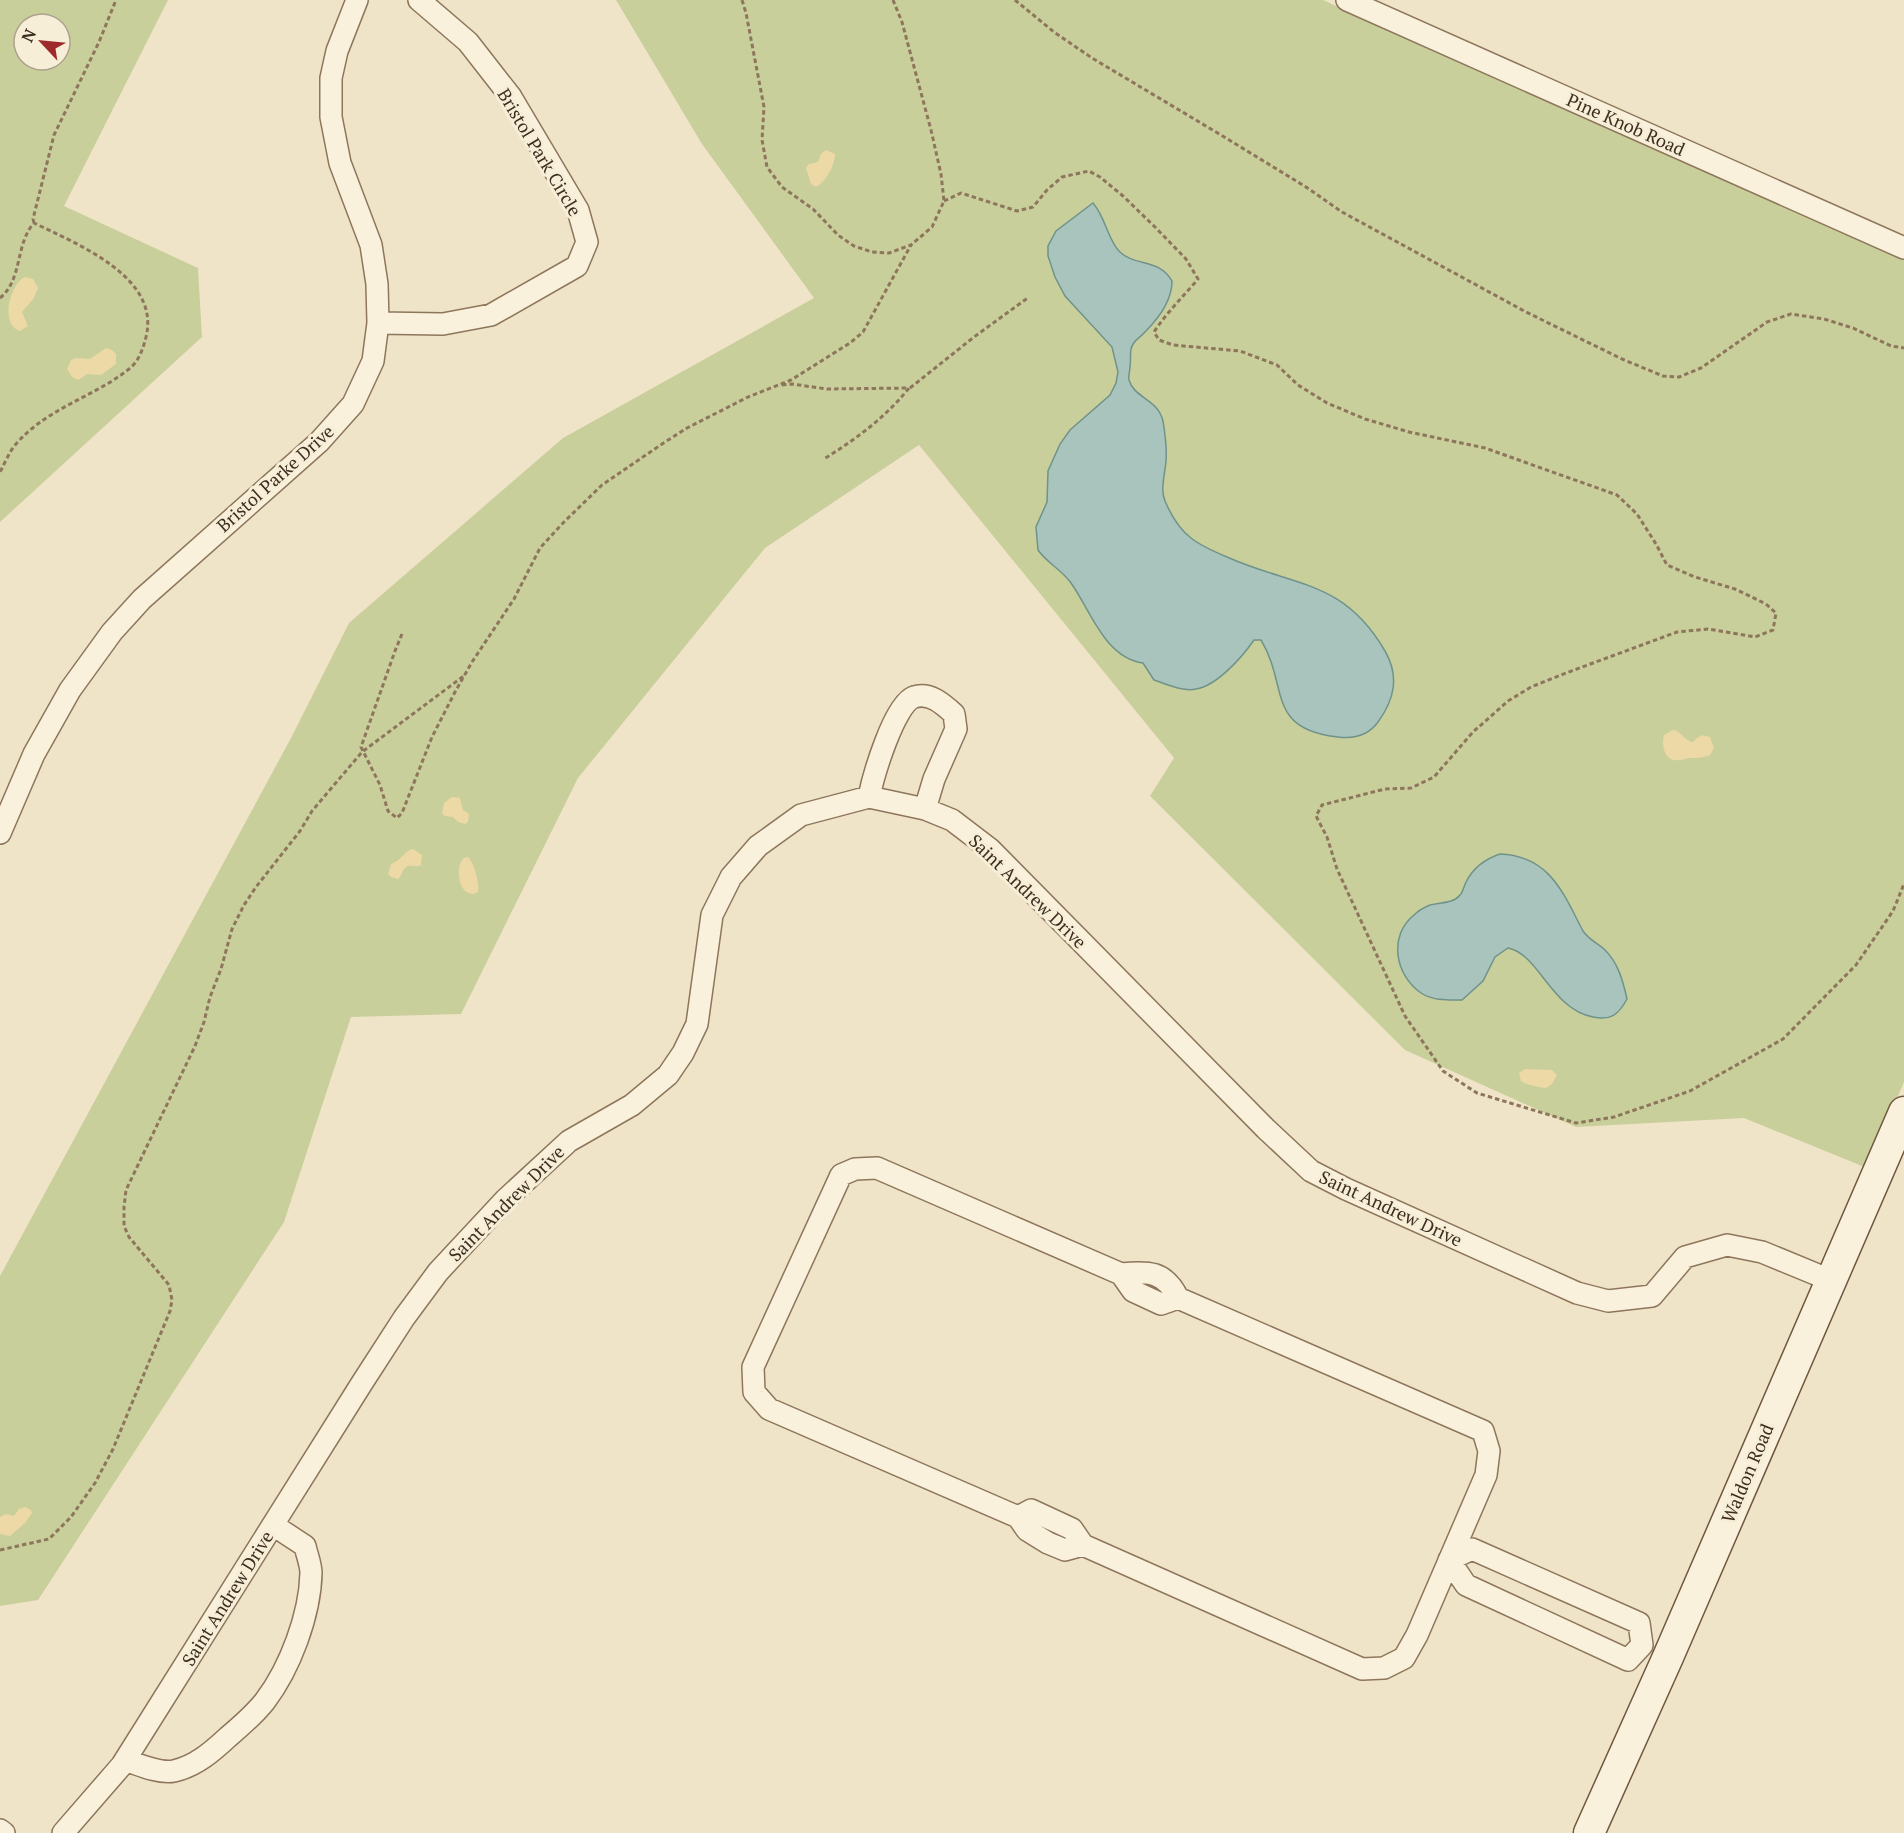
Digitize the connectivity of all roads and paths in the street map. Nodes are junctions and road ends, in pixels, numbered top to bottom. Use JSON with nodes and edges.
{"nodes":[{"id":1,"x":116,"y":0,"type":"edge"},
{"id":2,"x":357,"y":0,"type":"edge"},
{"id":3,"x":418,"y":0,"type":"edge"},
{"id":4,"x":742,"y":0,"type":"edge"},
{"id":5,"x":893,"y":0,"type":"edge"},
{"id":6,"x":1015,"y":0,"type":"edge"},
{"id":7,"x":1347,"y":0,"type":"edge"},
{"id":8,"x":944,"y":201,"type":"junction"},
{"id":9,"x":34,"y":223,"type":"junction"},
{"id":10,"x":911,"y":245,"type":"junction"},
{"id":11,"x":1904,"y":248,"type":"edge"},
{"id":12,"x":1029,"y":297,"type":"dead end"},
{"id":13,"x":0,"y":298,"type":"edge"},
{"id":14,"x":378,"y":323,"type":"junction"},
{"id":15,"x":1904,"y":348,"type":"edge"},
{"id":16,"x":777,"y":385,"type":"junction"},
{"id":17,"x":909,"y":389,"type":"junction"},
{"id":18,"x":824,"y":459,"type":"dead end"},
{"id":19,"x":0,"y":472,"type":"edge"},
{"id":20,"x":402,"y":634,"type":"dead end"},
{"id":21,"x":465,"y":675,"type":"junction"},
{"id":22,"x":363,"y":752,"type":"junction"},
{"id":23,"x":869,"y":797,"type":"junction"},
{"id":24,"x":925,"y":809,"type":"junction"},
{"id":25,"x":0,"y":833,"type":"edge"},
{"id":26,"x":1904,"y":884,"type":"edge"},
{"id":27,"x":1904,"y":1112,"type":"edge"},
{"id":28,"x":1830,"y":1280,"type":"junction"},
{"id":29,"x":273,"y":1525,"type":"junction"},
{"id":30,"x":0,"y":1550,"type":"edge"},
{"id":31,"x":1449,"y":1560,"type":"junction"},
{"id":32,"x":1642,"y":1645,"type":"junction"},
{"id":33,"x":1668,"y":1657,"type":"junction"},
{"id":34,"x":125,"y":1761,"type":"junction"},
{"id":35,"x":0,"y":1830,"type":"edge"},
{"id":36,"x":4,"y":1833,"type":"edge"},
{"id":37,"x":63,"y":1833,"type":"edge"},
{"id":38,"x":1589,"y":1833,"type":"edge"}],
"edges":[{"from":1,"to":9,"type":"path"},
{"from":2,"to":14,"type":"street","name":"Bristol Parke Drive"},
{"from":3,"to":14,"type":"street","name":"Bristol Park Circle"},
{"from":4,"to":10,"type":"path"},
{"from":5,"to":8,"type":"path"},
{"from":6,"to":15,"type":"path"},
{"from":7,"to":11,"type":"street","name":"Pine Knob Road"},
{"from":8,"to":10,"type":"path"},
{"from":8,"to":26,"type":"path"},
{"from":9,"to":13,"type":"path"},
{"from":9,"to":19,"type":"path"},
{"from":10,"to":16,"type":"path"},
{"from":12,"to":17,"type":"path"},
{"from":14,"to":25,"type":"street","name":"Bristol Parke Drive"},
{"from":16,"to":17,"type":"path"},
{"from":16,"to":21,"type":"path"},
{"from":17,"to":18,"type":"path"},
{"from":20,"to":22,"type":"path"},
{"from":21,"to":22,"type":"path"},
{"from":21,"to":22,"type":"path"},
{"from":22,"to":30,"type":"path"},
{"from":23,"to":24,"type":"street","name":"Saint Andrew Drive"},
{"from":23,"to":24,"type":"street"},
{"from":23,"to":29,"type":"street","name":"Saint Andrew Drive"},
{"from":24,"to":28,"type":"street","name":"Saint Andrew Drive"},
{"from":27,"to":28,"type":"street","name":"Waldon Road"},
{"from":28,"to":33,"type":"street","name":"Waldon Road"},
{"from":29,"to":34,"type":"street","name":"Saint Andrew Drive"},
{"from":29,"to":34,"type":"street"},
{"from":31,"to":31,"type":"street"},
{"from":31,"to":32,"type":"street"},
{"from":31,"to":32,"type":"street"},
{"from":32,"to":33,"type":"street"},
{"from":33,"to":38,"type":"street","name":"Waldon Road"},
{"from":34,"to":37,"type":"street","name":"Saint Andrew Drive"},
{"from":35,"to":36,"type":"street"}]}
